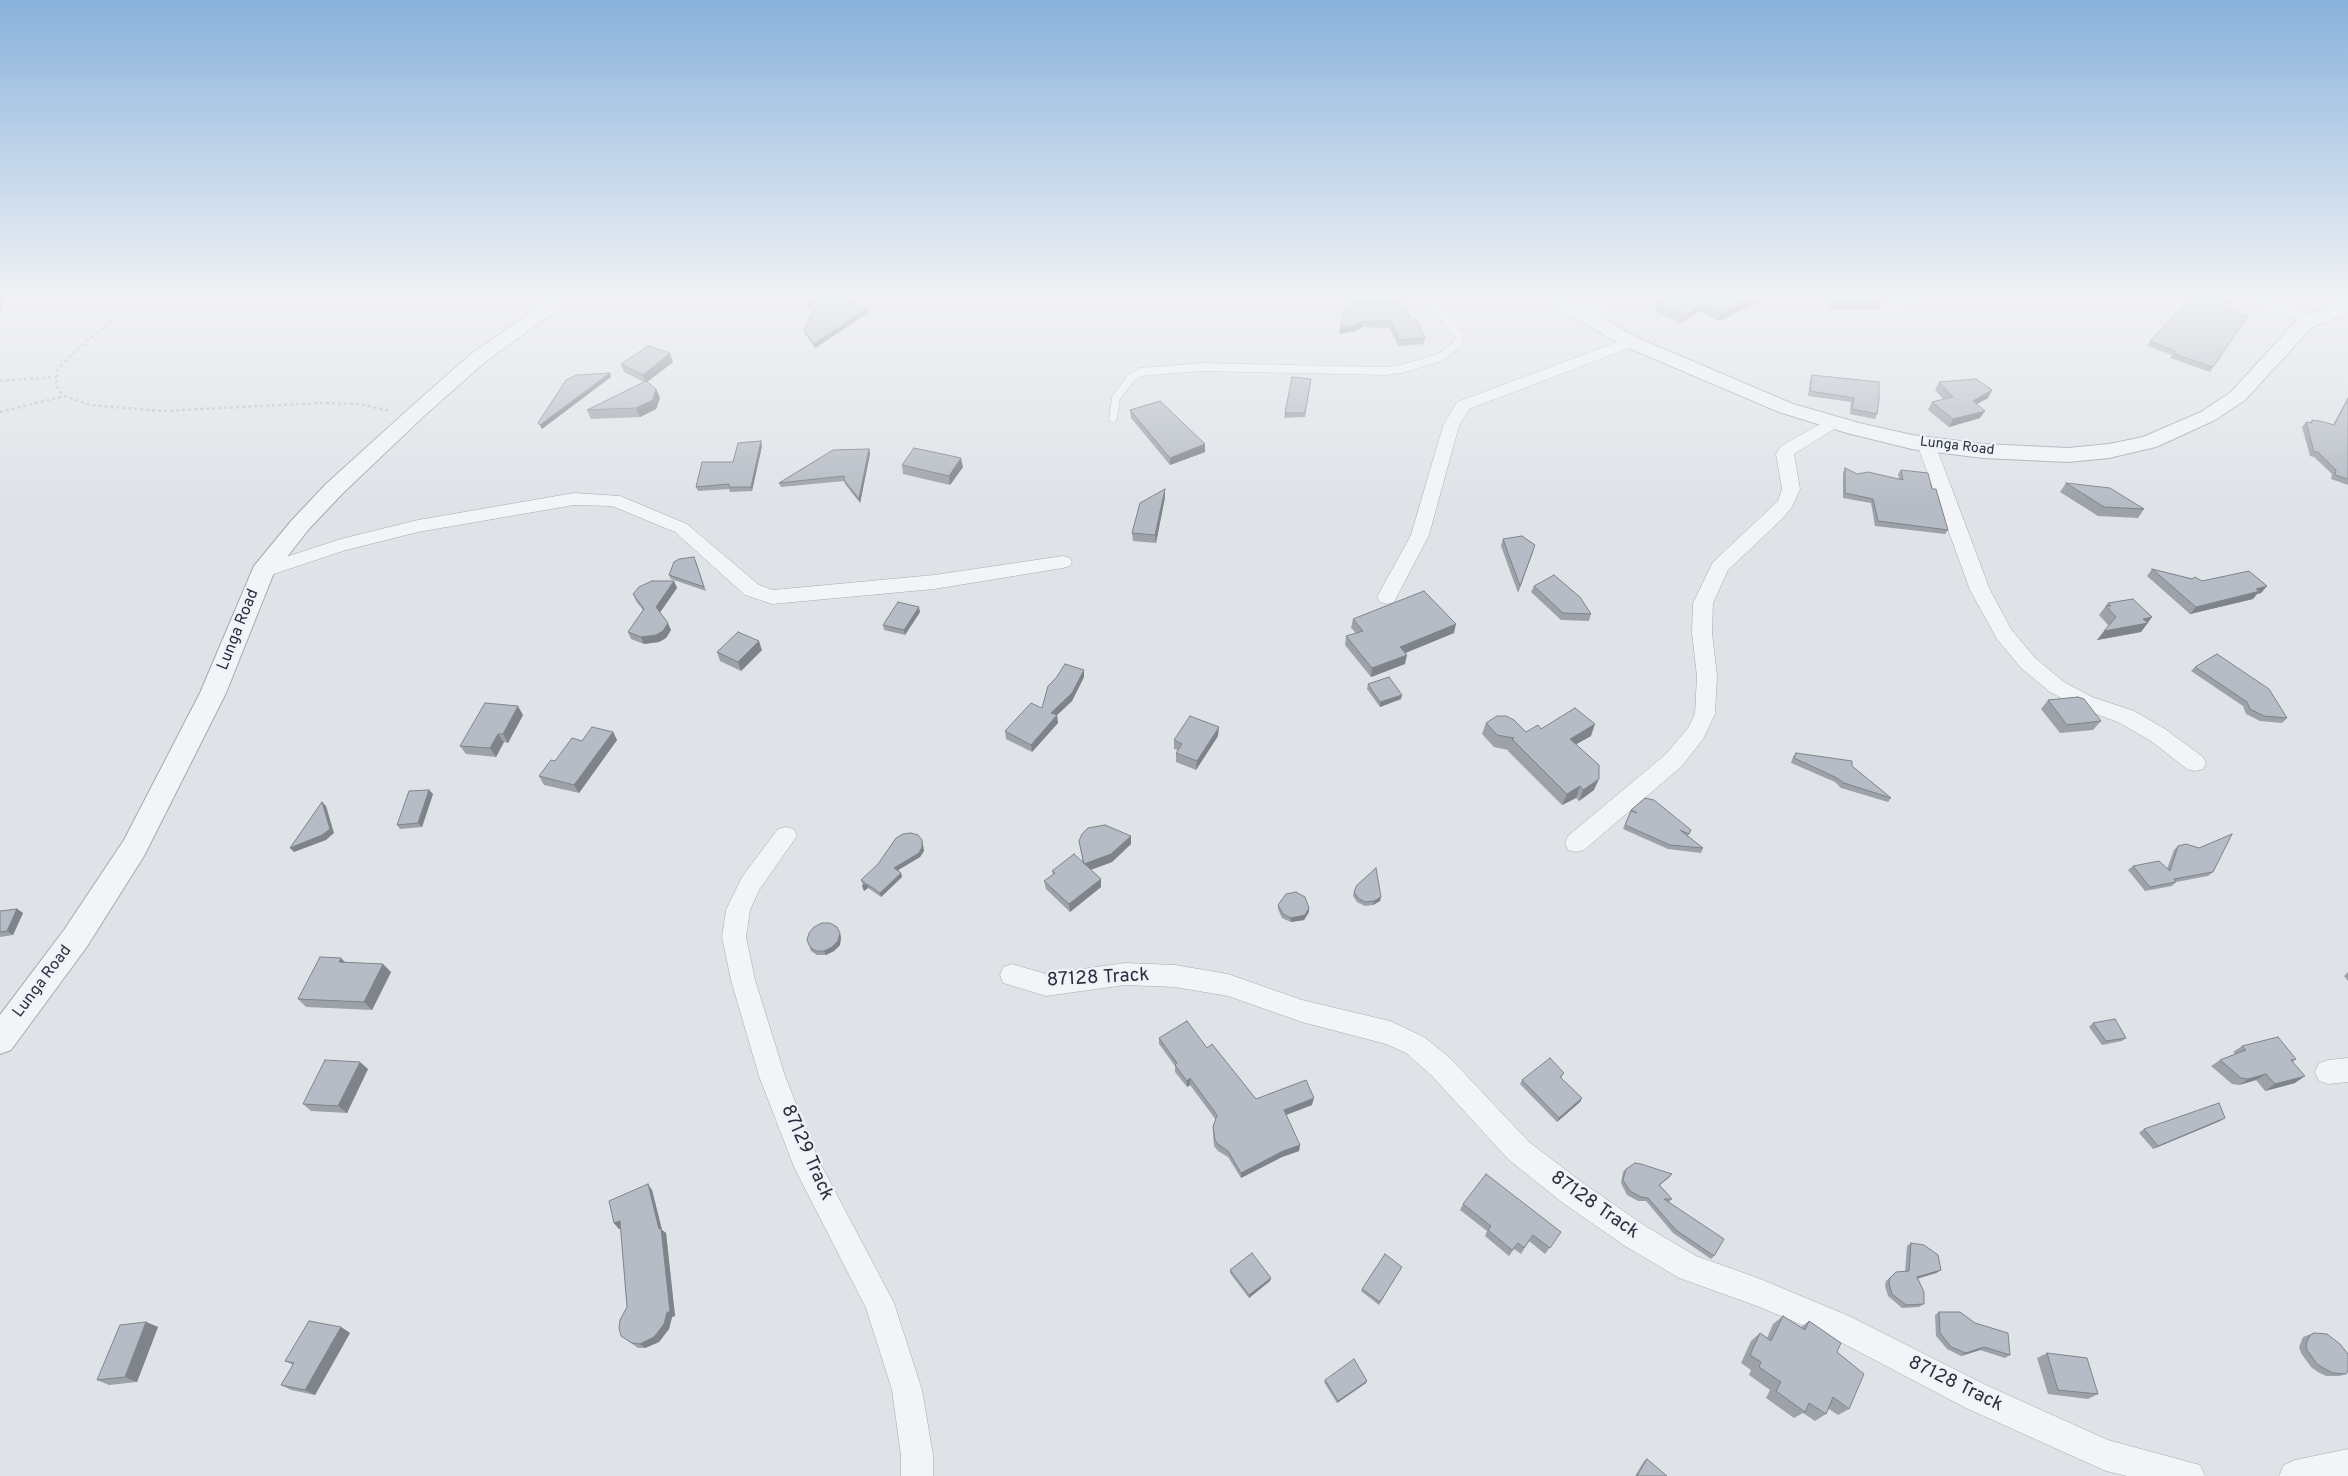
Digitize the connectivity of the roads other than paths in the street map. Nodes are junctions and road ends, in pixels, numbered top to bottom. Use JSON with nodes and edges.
{"nodes":[{"id":1,"x":471,"y":364,"type":"edge"},
{"id":2,"x":1419,"y":364,"type":"edge"},
{"id":3,"x":1573,"y":364,"type":"edge"},
{"id":4,"x":1682,"y":364,"type":"edge"},
{"id":5,"x":2267,"y":364,"type":"edge"},
{"id":6,"x":1113,"y":418,"type":"dead end"},
{"id":7,"x":1833,"y":422,"type":"junction"},
{"id":8,"x":1926,"y":444,"type":"junction"},
{"id":9,"x":1063,"y":562,"type":"dead end"},
{"id":10,"x":262,"y":572,"type":"junction"},
{"id":11,"x":1387,"y":597,"type":"dead end"},
{"id":12,"x":2195,"y":763,"type":"dead end"},
{"id":13,"x":786,"y":836,"type":"dead end"},
{"id":14,"x":1576,"y":843,"type":"dead end"},
{"id":15,"x":1012,"y":975,"type":"dead end"},
{"id":16,"x":0,"y":1040,"type":"edge"},
{"id":17,"x":2348,"y":1465,"type":"edge"},
{"id":18,"x":917,"y":1476,"type":"edge"},
{"id":19,"x":2189,"y":1476,"type":"edge"},
{"id":20,"x":2295,"y":1476,"type":"edge"}],
"edges":[{"from":1,"to":10,"type":"street","name":"Lunga Road"},
{"from":2,"to":6,"type":"lane"},
{"from":3,"to":11,"type":"street"},
{"from":4,"to":7,"type":"street","name":"Lunga Road"},
{"from":5,"to":8,"type":"street","name":"Lunga Road"},
{"from":7,"to":8,"type":"street","name":"Lunga Road"},
{"from":7,"to":14,"type":"street"},
{"from":8,"to":12,"type":"street"},
{"from":9,"to":10,"type":"street"},
{"from":10,"to":16,"type":"street","name":"Lunga Road"},
{"from":13,"to":18,"type":"street","name":"87129 Track"},
{"from":15,"to":19,"type":"street","name":"87128 Track"},
{"from":17,"to":20,"type":"street"}]}
